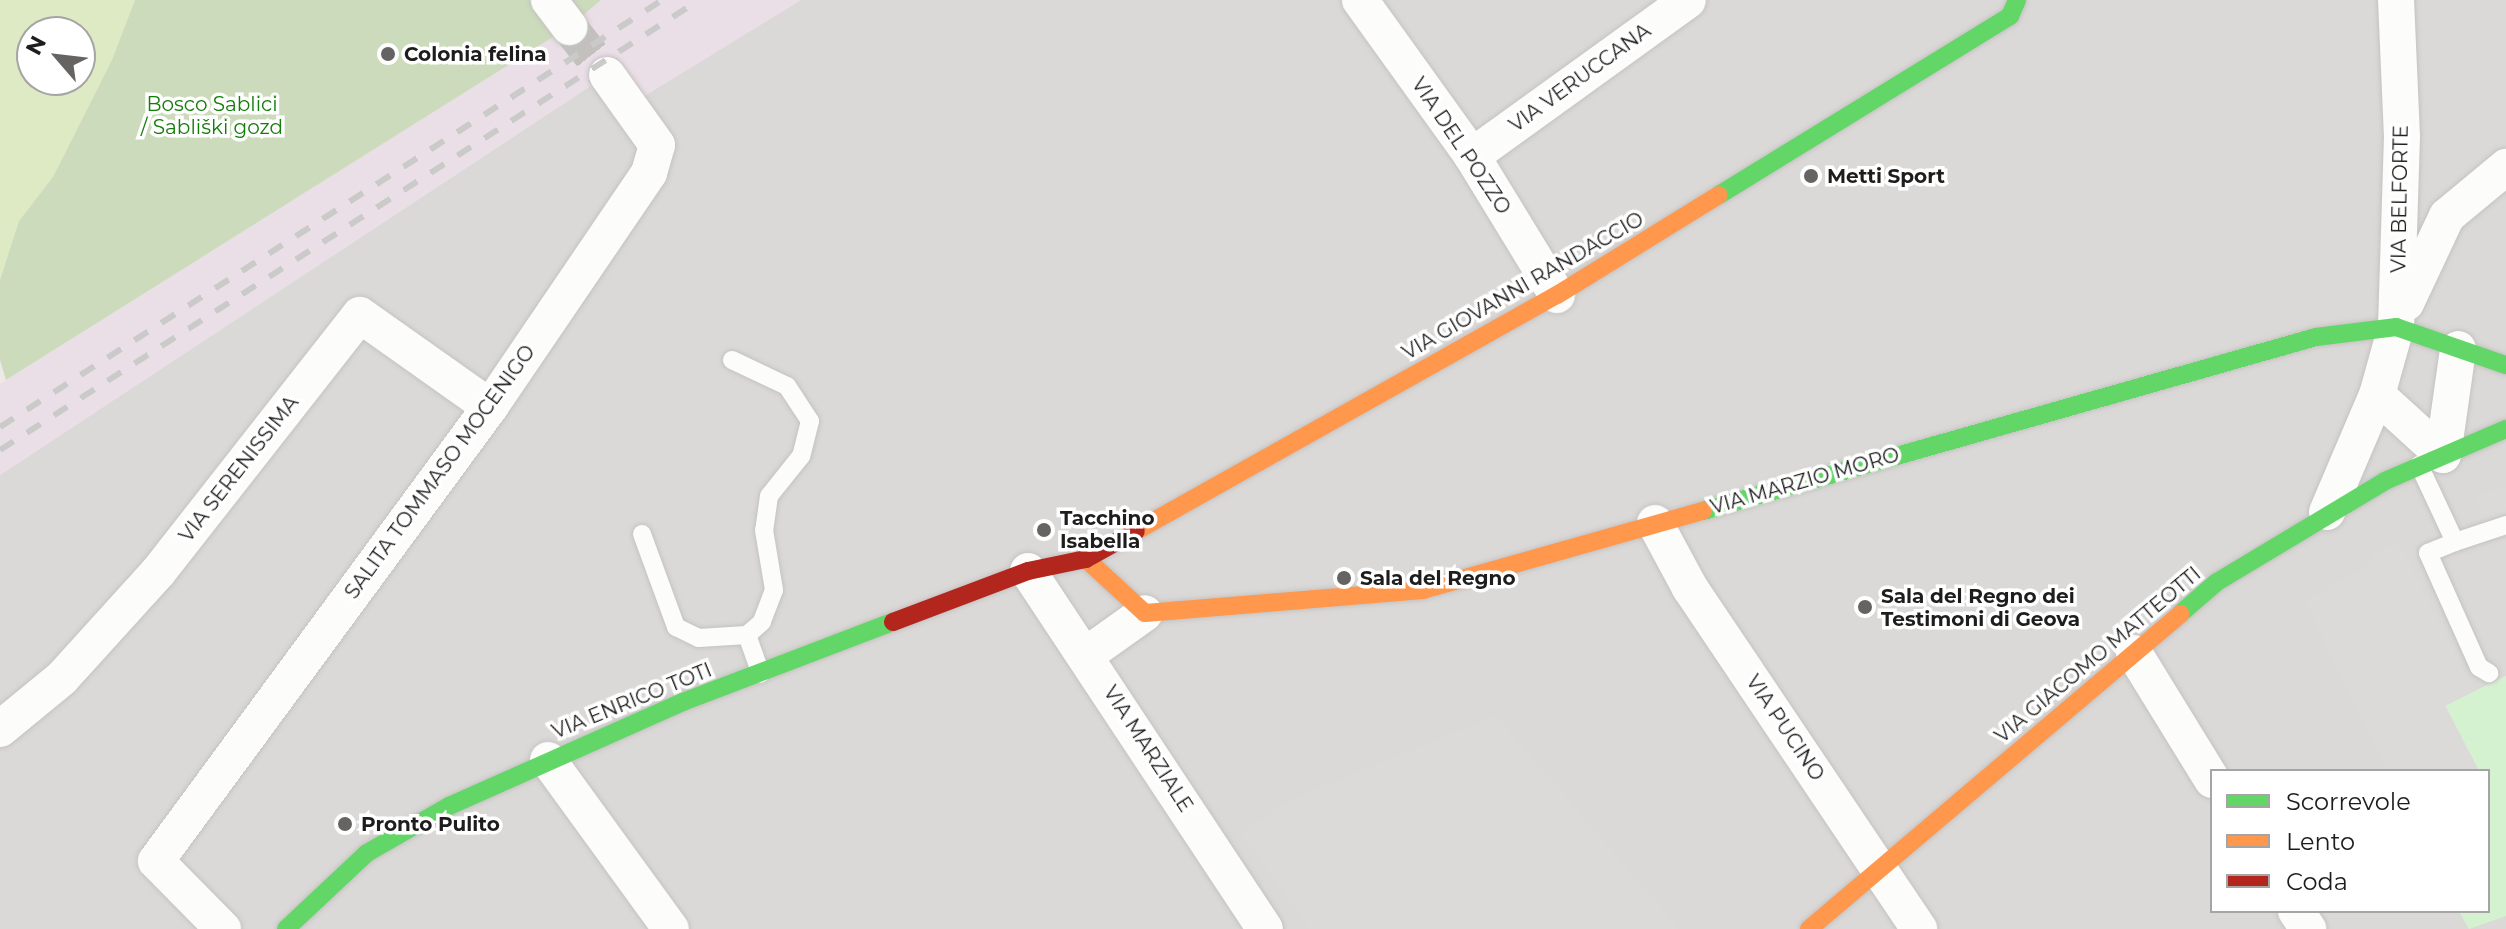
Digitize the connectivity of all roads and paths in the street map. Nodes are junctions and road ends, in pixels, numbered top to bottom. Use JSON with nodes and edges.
{"nodes":[{"id":1,"x":1360,"y":0,"type":"edge"},
{"id":2,"x":1688,"y":0,"type":"edge"},
{"id":3,"x":2017,"y":0,"type":"edge"},
{"id":4,"x":2396,"y":0,"type":"edge"},
{"id":5,"x":607,"y":75,"type":"tunnel mouth"},
{"id":6,"x":1472,"y":156,"type":"junction"},
{"id":7,"x":2506,"y":167,"type":"edge"},
{"id":8,"x":1557,"y":295,"type":"junction"},
{"id":9,"x":2396,"y":327,"type":"junction"},
{"id":10,"x":2458,"y":349,"type":"junction"},
{"id":11,"x":732,"y":360,"type":"dead end"},
{"id":12,"x":2506,"y":365,"type":"edge"},
{"id":13,"x":2377,"y":395,"type":"junction"},
{"id":14,"x":490,"y":407,"type":"junction"},
{"id":15,"x":2506,"y":429,"type":"edge"},
{"id":16,"x":2431,"y":460,"type":"junction"},
{"id":17,"x":2327,"y":512,"type":"junction"},
{"id":18,"x":1655,"y":523,"type":"junction"},
{"id":19,"x":2506,"y":525,"type":"edge"},
{"id":20,"x":642,"y":534,"type":"dead end"},
{"id":21,"x":2455,"y":542,"type":"junction"},
{"id":22,"x":1086,"y":559,"type":"junction"},
{"id":23,"x":1028,"y":571,"type":"junction"},
{"id":24,"x":1145,"y":613,"type":"junction"},
{"id":25,"x":747,"y":635,"type":"junction"},
{"id":26,"x":2134,"y":653,"type":"junction"},
{"id":27,"x":1086,"y":655,"type":"junction"},
{"id":28,"x":2489,"y":673,"type":"dead end"},
{"id":29,"x":761,"y":674,"type":"junction"},
{"id":30,"x":0,"y":729,"type":"edge"},
{"id":31,"x":548,"y":760,"type":"junction"},
{"id":32,"x":2210,"y":777,"type":"edge"},
{"id":33,"x":1880,"y":868,"type":"junction"},
{"id":34,"x":223,"y":929,"type":"edge"},
{"id":35,"x":286,"y":929,"type":"edge"},
{"id":36,"x":671,"y":929,"type":"edge"},
{"id":37,"x":1265,"y":929,"type":"edge"},
{"id":38,"x":1809,"y":929,"type":"edge"},
{"id":39,"x":1919,"y":929,"type":"edge"}],
"edges":[{"from":1,"to":6,"type":"street","name":"VIA DEL POZZO"},
{"from":2,"to":6,"type":"street","name":"VIA VERUCCANA"},
{"from":3,"to":8,"type":"street","name":"VIA GIOVANNI RANDACCIO"},
{"from":4,"to":9,"type":"street","name":"VIA BELFORTE"},
{"from":5,"to":14,"type":"street","name":"SALITA TOMMASO MOCENIGO"},
{"from":6,"to":8,"type":"street","name":"VIA DEL POZZO"},
{"from":7,"to":9,"type":"street"},
{"from":8,"to":22,"type":"street","name":"VIA GIOVANNI RANDACCIO"},
{"from":9,"to":10,"type":"street","name":"VIA MARZIO MORO"},
{"from":9,"to":13,"type":"street","name":"VIA BELFORTE"},
{"from":9,"to":18,"type":"street","name":"VIA MARZIO MORO"},
{"from":10,"to":12,"type":"street","name":"VIA MARZIO MORO"},
{"from":10,"to":16,"type":"street"},
{"from":11,"to":25,"type":"lane"},
{"from":13,"to":16,"type":"street"},
{"from":13,"to":17,"type":"street","name":"VIA BELFORTE"},
{"from":14,"to":30,"type":"street","name":"VIA SERENISSIMA"},
{"from":14,"to":34,"type":"street","name":"SALITA TOMMASO MOCENIGO"},
{"from":15,"to":16,"type":"street","name":"VIA GIACOMO MATTEOTTI"},
{"from":16,"to":17,"type":"street","name":"VIA GIACOMO MATTEOTTI"},
{"from":16,"to":21,"type":"lane"},
{"from":17,"to":26,"type":"street","name":"VIA GIACOMO MATTEOTTI"},
{"from":18,"to":24,"type":"street","name":"VIA MARZIO MORO"},
{"from":18,"to":33,"type":"street","name":"VIA PUCINO"},
{"from":19,"to":21,"type":"lane"},
{"from":20,"to":25,"type":"lane"},
{"from":21,"to":28,"type":"lane"},
{"from":22,"to":23,"type":"street","name":"VIA GIOVANNI RANDACCIO"},
{"from":22,"to":24,"type":"street"},
{"from":23,"to":27,"type":"street","name":"VIA MARZIALE"},
{"from":23,"to":29,"type":"street","name":"VIA ENRICO TOTI"},
{"from":24,"to":27,"type":"street"},
{"from":25,"to":29,"type":"lane"},
{"from":26,"to":32,"type":"street"},
{"from":26,"to":33,"type":"street","name":"VIA GIACOMO MATTEOTTI"},
{"from":27,"to":37,"type":"street","name":"VIA MARZIALE"},
{"from":29,"to":31,"type":"street","name":"VIA ENRICO TOTI"},
{"from":31,"to":35,"type":"street","name":"VIA ENRICO TOTI"},
{"from":31,"to":36,"type":"street"},
{"from":33,"to":38,"type":"street","name":"VIA GIACOMO MATTEOTTI"},
{"from":33,"to":39,"type":"street","name":"VIA PUCINO"}]}
